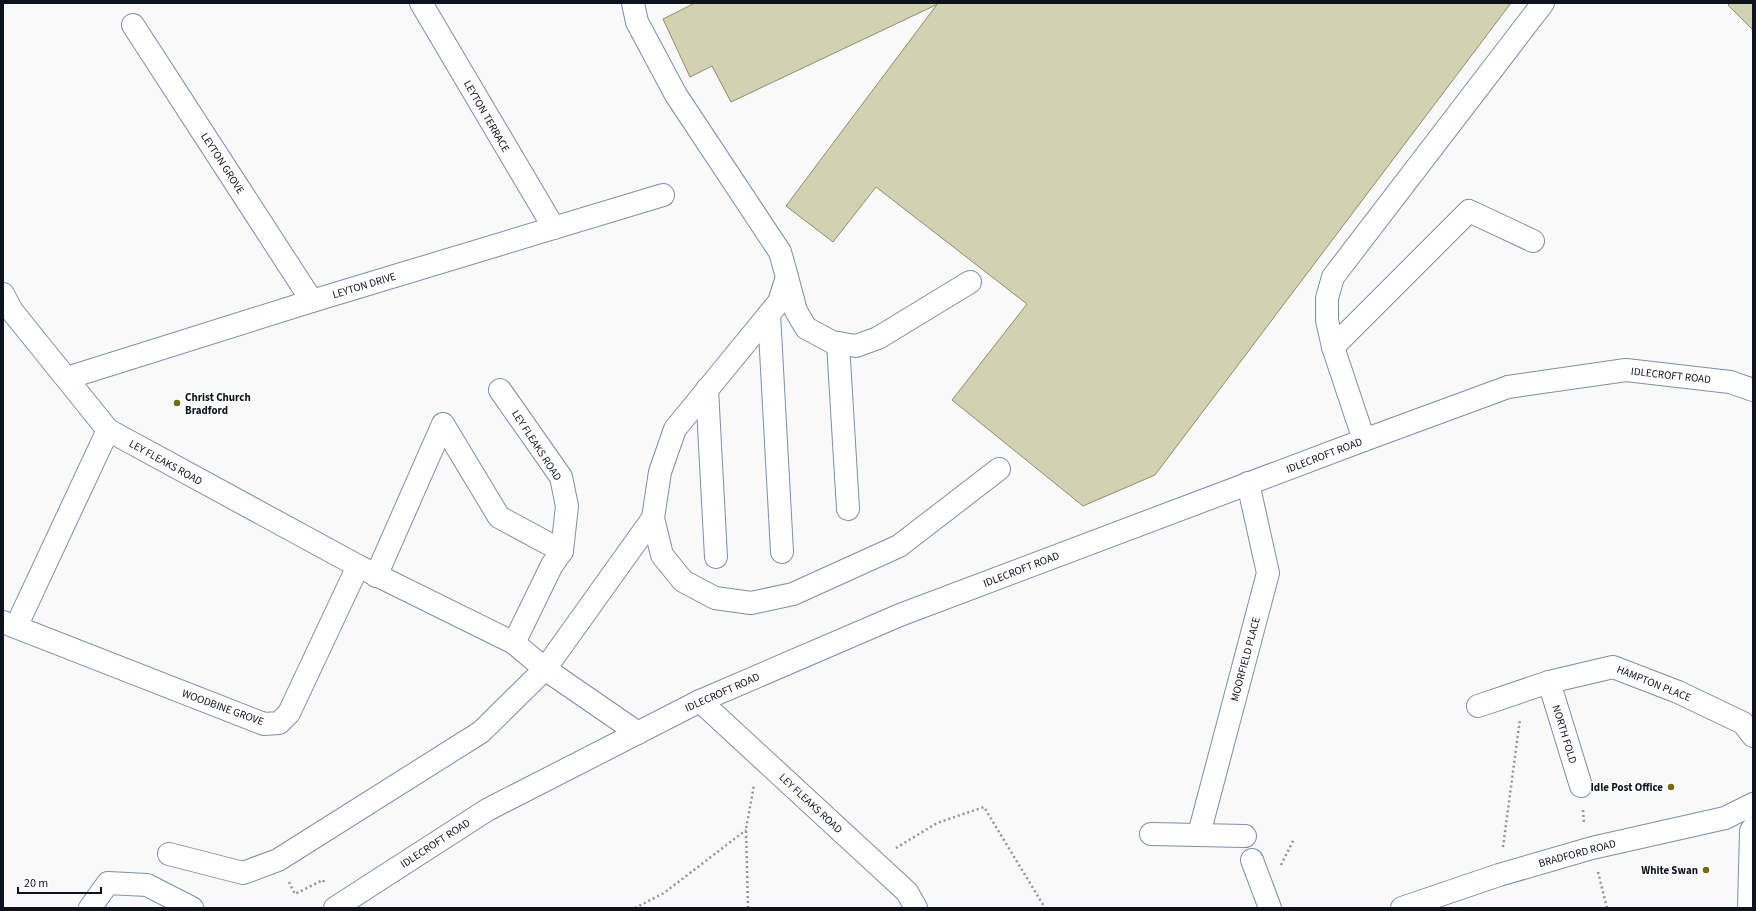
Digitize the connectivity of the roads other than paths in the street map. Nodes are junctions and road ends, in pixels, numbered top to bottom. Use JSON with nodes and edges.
{"nodes":[{"id":1,"x":421,"y":3,"type":"edge"},
{"id":2,"x":633,"y":3,"type":"edge"},
{"id":3,"x":1542,"y":3,"type":"edge"},
{"id":4,"x":133,"y":25,"type":"dead end"},
{"id":5,"x":663,"y":195,"type":"dead end"},
{"id":6,"x":554,"y":228,"type":"junction"},
{"id":7,"x":1533,"y":242,"type":"dead end"},
{"id":8,"x":787,"y":277,"type":"junction"},
{"id":9,"x":970,"y":282,"type":"dead end"},
{"id":10,"x":3,"y":294,"type":"edge"},
{"id":11,"x":312,"y":301,"type":"junction"},
{"id":12,"x":769,"y":314,"type":"junction"},
{"id":13,"x":838,"y":343,"type":"junction"},
{"id":14,"x":1333,"y":347,"type":"junction"},
{"id":15,"x":67,"y":378,"type":"junction"},
{"id":16,"x":707,"y":389,"type":"junction"},
{"id":17,"x":500,"y":390,"type":"dead end"},
{"id":18,"x":1753,"y":390,"type":"edge"},
{"id":19,"x":108,"y":430,"type":"junction"},
{"id":20,"x":1364,"y":440,"type":"junction"},
{"id":21,"x":999,"y":469,"type":"dead end"},
{"id":22,"x":1248,"y":483,"type":"junction"},
{"id":23,"x":848,"y":509,"type":"dead end"},
{"id":24,"x":653,"y":518,"type":"junction"},
{"id":25,"x":562,"y":551,"type":"junction"},
{"id":26,"x":782,"y":552,"type":"dead end"},
{"id":27,"x":716,"y":557,"type":"dead end"},
{"id":28,"x":367,"y":571,"type":"junction"},
{"id":29,"x":9,"y":625,"type":"edge"},
{"id":30,"x":514,"y":643,"type":"junction"},
{"id":31,"x":544,"y":668,"type":"junction"},
{"id":32,"x":1549,"y":682,"type":"junction"},
{"id":33,"x":700,"y":701,"type":"junction"},
{"id":34,"x":1478,"y":706,"type":"dead end"},
{"id":35,"x":638,"y":733,"type":"junction"},
{"id":36,"x":1753,"y":736,"type":"edge"},
{"id":37,"x":1581,"y":786,"type":"dead end"},
{"id":38,"x":1753,"y":804,"type":"edge"},
{"id":39,"x":1753,"y":828,"type":"edge"},
{"id":40,"x":1151,"y":834,"type":"dead end"},
{"id":41,"x":1199,"y":834,"type":"junction"},
{"id":42,"x":1244,"y":836,"type":"dead end"},
{"id":43,"x":169,"y":854,"type":"dead end"},
{"id":44,"x":1252,"y":860,"type":"dead end"},
{"id":45,"x":336,"y":907,"type":"edge"},
{"id":46,"x":90,"y":908,"type":"edge"},
{"id":47,"x":192,"y":908,"type":"edge"},
{"id":48,"x":916,"y":908,"type":"edge"},
{"id":49,"x":1270,"y":908,"type":"edge"},
{"id":50,"x":1402,"y":908,"type":"edge"},
{"id":51,"x":1749,"y":908,"type":"edge"}],
"edges":[{"from":1,"to":6,"type":"street","name":"LEYTON TERRACE"},
{"from":2,"to":8,"type":"street"},
{"from":3,"to":14,"type":"street"},
{"from":4,"to":11,"type":"street","name":"LEYTON GROVE"},
{"from":5,"to":6,"type":"street","name":"LEYTON DRIVE"},
{"from":6,"to":11,"type":"street","name":"LEYTON DRIVE"},
{"from":7,"to":14,"type":"street"},
{"from":8,"to":12,"type":"street"},
{"from":8,"to":13,"type":"street"},
{"from":9,"to":13,"type":"street"},
{"from":10,"to":15,"type":"street","name":"LEY FLEAKS ROAD"},
{"from":11,"to":15,"type":"street","name":"LEYTON DRIVE"},
{"from":12,"to":16,"type":"street"},
{"from":12,"to":26,"type":"street"},
{"from":13,"to":23,"type":"street"},
{"from":14,"to":20,"type":"street"},
{"from":15,"to":19,"type":"street","name":"LEY FLEAKS ROAD"},
{"from":16,"to":24,"type":"street"},
{"from":16,"to":27,"type":"street"},
{"from":17,"to":25,"type":"street","name":"LEY FLEAKS ROAD"},
{"from":18,"to":20,"type":"street","name":"IDLECROFT ROAD"},
{"from":19,"to":28,"type":"street","name":"LEY FLEAKS ROAD"},
{"from":19,"to":29,"type":"street"},
{"from":20,"to":22,"type":"street","name":"IDLECROFT ROAD"},
{"from":21,"to":24,"type":"street"},
{"from":22,"to":33,"type":"street","name":"IDLECROFT ROAD"},
{"from":22,"to":41,"type":"street","name":"MOORFIELD PLACE"},
{"from":24,"to":31,"type":"street"},
{"from":25,"to":28,"type":"street"},
{"from":25,"to":30,"type":"street","name":"LEY FLEAKS ROAD"},
{"from":28,"to":29,"type":"street","name":"WOODBINE GROVE"},
{"from":28,"to":30,"type":"street","name":"LEY FLEAKS ROAD"},
{"from":30,"to":31,"type":"street","name":"LEY FLEAKS ROAD"},
{"from":31,"to":35,"type":"street","name":"LEY FLEAKS ROAD"},
{"from":31,"to":43,"type":"street"},
{"from":32,"to":34,"type":"street","name":"HAMPTON PLACE"},
{"from":32,"to":36,"type":"street","name":"HAMPTON PLACE"},
{"from":32,"to":37,"type":"street","name":"NORTH FOLD"},
{"from":33,"to":35,"type":"street","name":"IDLECROFT ROAD"},
{"from":33,"to":48,"type":"street","name":"LEY FLEAKS ROAD"},
{"from":35,"to":45,"type":"street","name":"IDLECROFT ROAD"},
{"from":38,"to":50,"type":"street","name":"BRADFORD ROAD"},
{"from":39,"to":51,"type":"street"},
{"from":40,"to":41,"type":"street"},
{"from":41,"to":42,"type":"street"},
{"from":44,"to":49,"type":"street"},
{"from":46,"to":47,"type":"street"}]}
